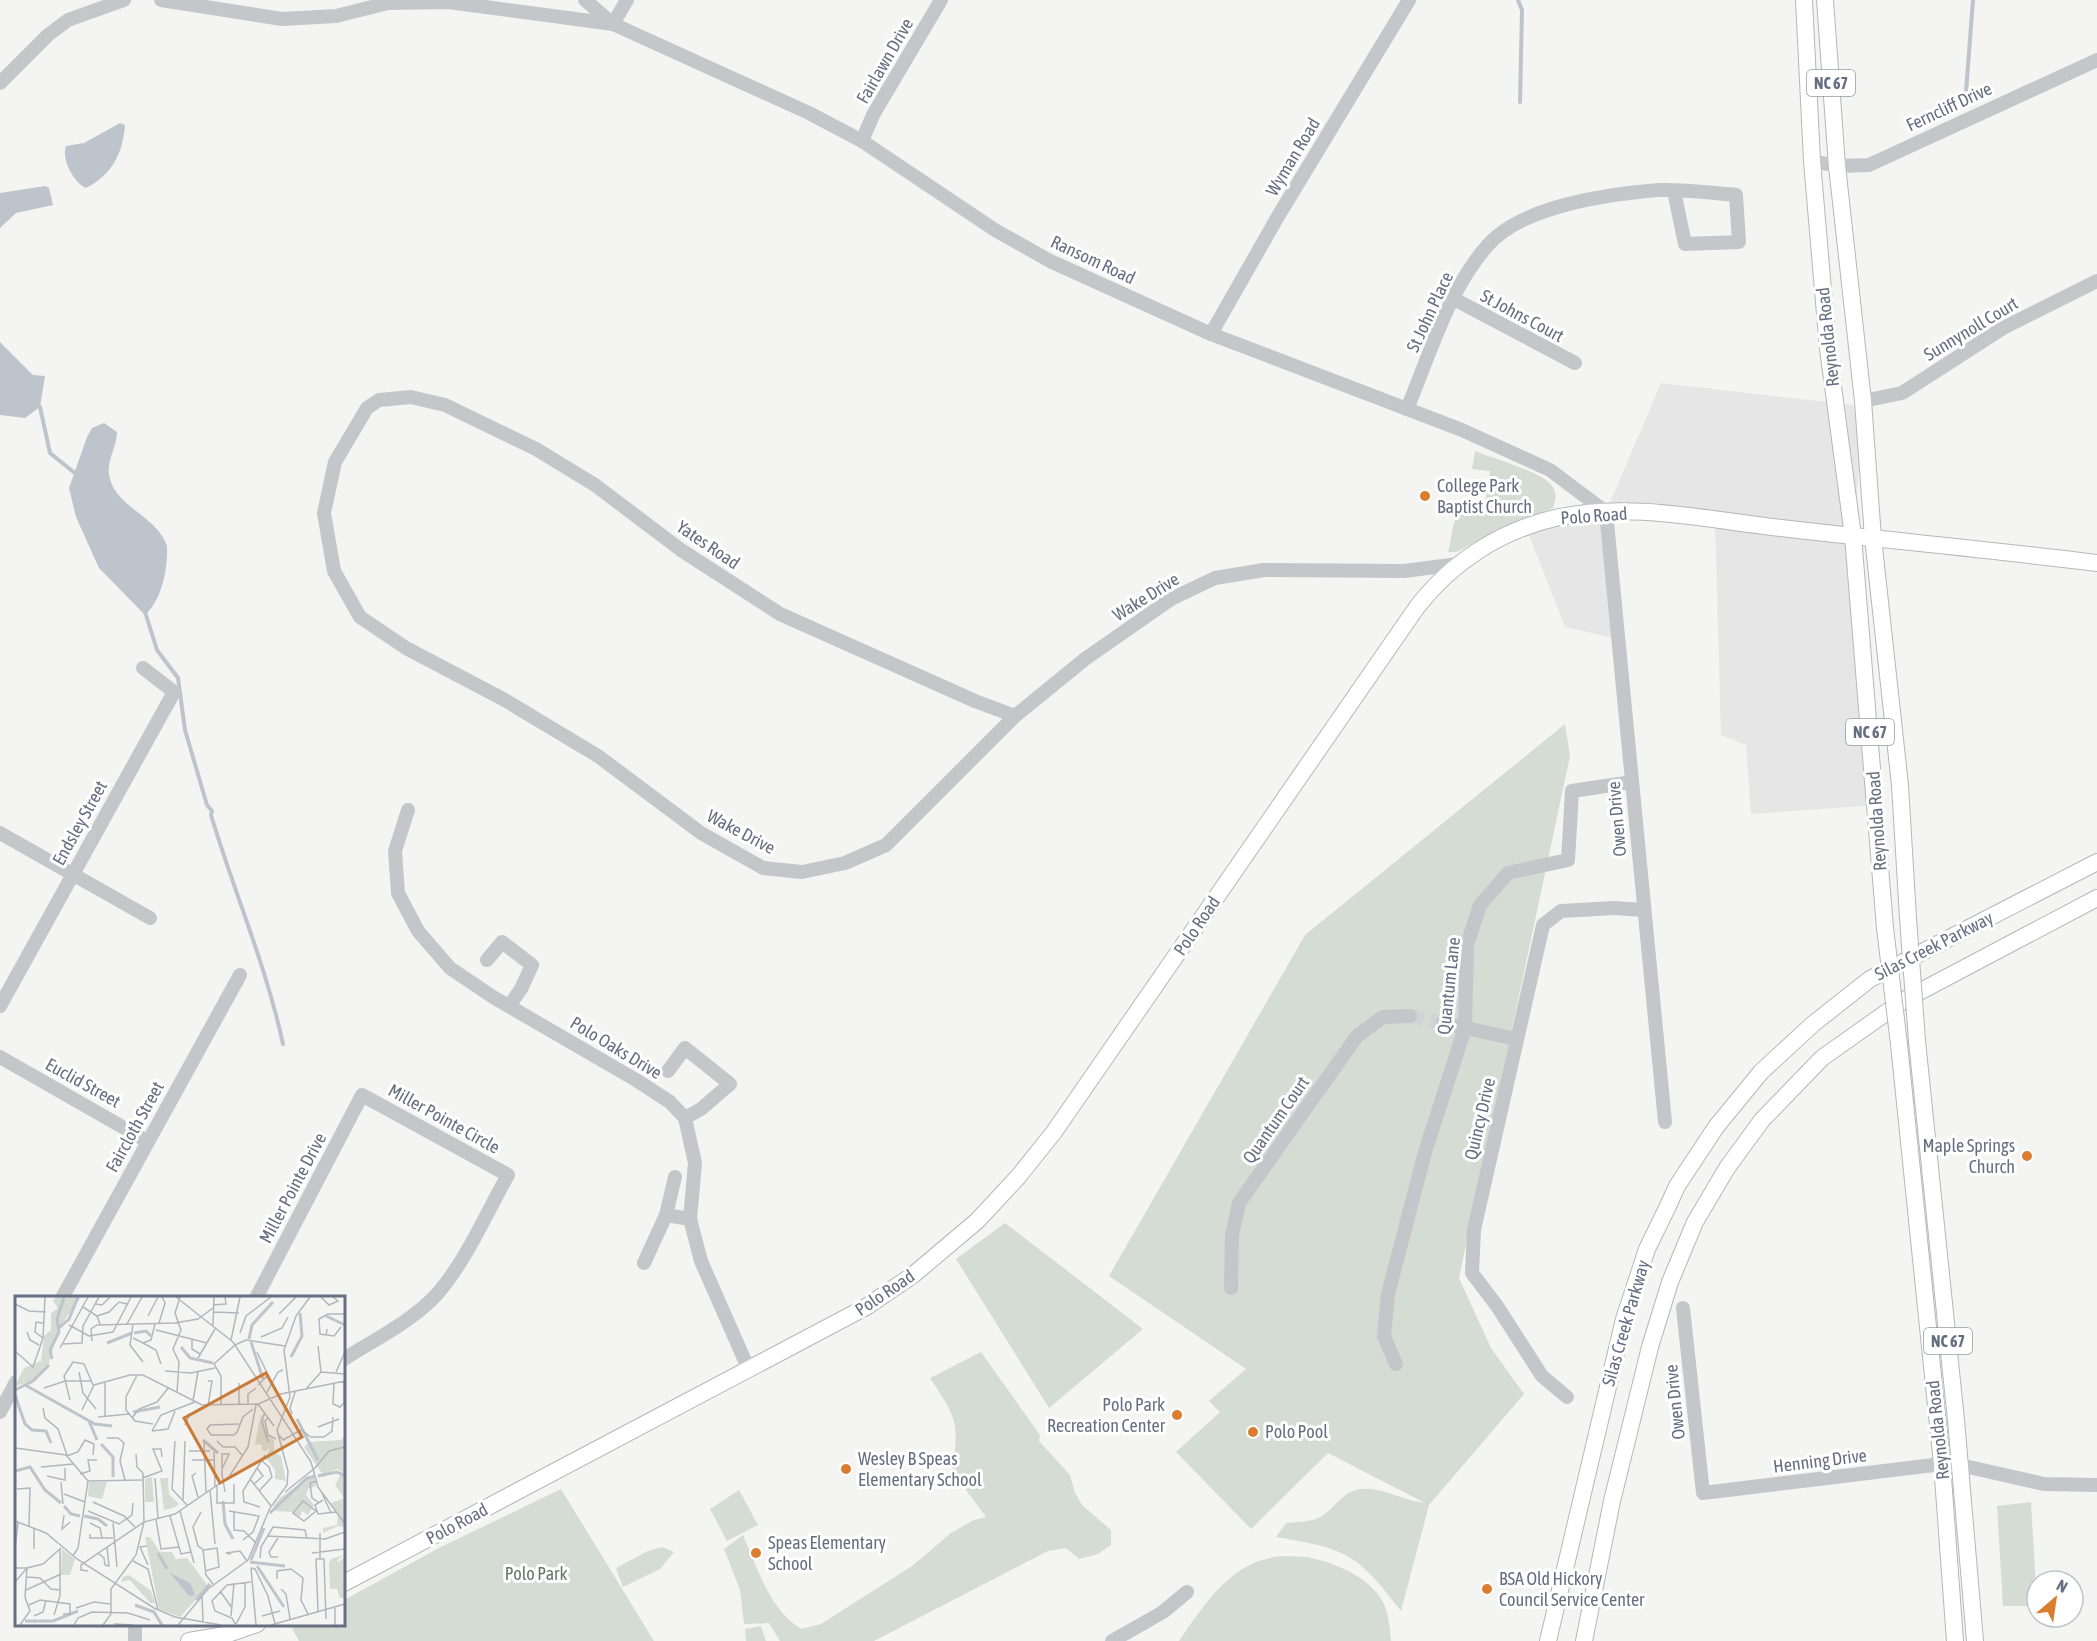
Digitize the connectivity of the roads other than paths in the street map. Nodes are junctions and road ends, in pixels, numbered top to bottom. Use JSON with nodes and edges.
{"nodes":[{"id":1,"x":124,"y":0,"type":"edge"},
{"id":2,"x":161,"y":0,"type":"edge"},
{"id":3,"x":585,"y":0,"type":"edge"},
{"id":4,"x":627,"y":0,"type":"edge"},
{"id":5,"x":941,"y":0,"type":"edge"},
{"id":6,"x":1409,"y":0,"type":"edge"},
{"id":7,"x":1804,"y":0,"type":"edge"},
{"id":8,"x":1825,"y":0,"type":"edge"},
{"id":9,"x":613,"y":24,"type":"junction"},
{"id":10,"x":2097,"y":60,"type":"edge"},
{"id":11,"x":0,"y":83,"type":"edge"},
{"id":12,"x":862,"y":141,"type":"junction"},
{"id":13,"x":1812,"y":161,"type":"junction"},
{"id":14,"x":1837,"y":166,"type":"junction"},
{"id":15,"x":1674,"y":191,"type":"junction"},
{"id":16,"x":2097,"y":281,"type":"edge"},
{"id":17,"x":1454,"y":299,"type":"junction"},
{"id":18,"x":1211,"y":334,"type":"junction"},
{"id":19,"x":1575,"y":363,"type":"dead end"},
{"id":20,"x":390,"y":399,"type":"joint"},
{"id":21,"x":1863,"y":400,"type":"junction"},
{"id":22,"x":1407,"y":409,"type":"junction"},
{"id":23,"x":1606,"y":512,"type":"junction"},
{"id":24,"x":1853,"y":536,"type":"junction"},
{"id":25,"x":1873,"y":538,"type":"junction"},
{"id":26,"x":2097,"y":563,"type":"edge"},
{"id":27,"x":1458,"y":564,"type":"junction"},
{"id":28,"x":143,"y":668,"type":"dead end"},
{"id":29,"x":1015,"y":716,"type":"junction"},
{"id":30,"x":1632,"y":782,"type":"junction"},
{"id":31,"x":408,"y":810,"type":"dead end"},
{"id":32,"x":0,"y":833,"type":"edge"},
{"id":33,"x":2097,"y":862,"type":"edge"},
{"id":34,"x":72,"y":873,"type":"junction"},
{"id":35,"x":2097,"y":898,"type":"edge"},
{"id":36,"x":1644,"y":910,"type":"junction"},
{"id":37,"x":150,"y":918,"type":"dead end"},
{"id":38,"x":487,"y":960,"type":"dead end"},
{"id":39,"x":240,"y":975,"type":"dead end"},
{"id":40,"x":0,"y":1006,"type":"edge"},
{"id":41,"x":509,"y":1006,"type":"junction"},
{"id":42,"x":1410,"y":1016,"type":"tunnel mouth"},
{"id":43,"x":1443,"y":1023,"type":"tunnel mouth"},
{"id":44,"x":1465,"y":1028,"type":"junction"},
{"id":45,"x":1516,"y":1039,"type":"junction"},
{"id":46,"x":0,"y":1057,"type":"edge"},
{"id":47,"x":668,"y":1071,"type":"dead end"},
{"id":48,"x":362,"y":1095,"type":"joint"},
{"id":49,"x":685,"y":1118,"type":"junction"},
{"id":50,"x":1665,"y":1122,"type":"dead end"},
{"id":51,"x":147,"y":1141,"type":"junction"},
{"id":52,"x":675,"y":1177,"type":"dead end"},
{"id":53,"x":666,"y":1215,"type":"junction"},
{"id":54,"x":690,"y":1219,"type":"junction"},
{"id":55,"x":644,"y":1263,"type":"dead end"},
{"id":56,"x":1231,"y":1288,"type":"dead end"},
{"id":57,"x":63,"y":1296,"type":"edge"},
{"id":58,"x":257,"y":1296,"type":"edge"},
{"id":59,"x":1683,"y":1308,"type":"dead end"},
{"id":60,"x":345,"y":1358,"type":"edge"},
{"id":61,"x":1396,"y":1364,"type":"dead end"},
{"id":62,"x":749,"y":1370,"type":"junction"},
{"id":63,"x":15,"y":1384,"type":"edge"},
{"id":64,"x":1567,"y":1397,"type":"dead end"},
{"id":65,"x":0,"y":1412,"type":"edge"},
{"id":66,"x":1942,"y":1464,"type":"junction"},
{"id":67,"x":1960,"y":1465,"type":"junction"},
{"id":68,"x":2097,"y":1485,"type":"edge"},
{"id":69,"x":1703,"y":1493,"type":"joint"},
{"id":70,"x":345,"y":1582,"type":"edge"},
{"id":71,"x":1187,"y":1592,"type":"dead end"},
{"id":72,"x":251,"y":1626,"type":"edge"},
{"id":73,"x":189,"y":1641,"type":"edge"},
{"id":74,"x":1112,"y":1641,"type":"edge"},
{"id":75,"x":1548,"y":1641,"type":"edge"},
{"id":76,"x":1584,"y":1641,"type":"edge"},
{"id":77,"x":1955,"y":1641,"type":"edge"},
{"id":78,"x":1975,"y":1641,"type":"edge"}],
"edges":[{"from":1,"to":11,"type":"street"},
{"from":2,"to":9,"type":"street"},
{"from":3,"to":9,"type":"street","name":"Ransom Road"},
{"from":4,"to":9,"type":"street"},
{"from":5,"to":12,"type":"street","name":"Fairlawn Drive"},
{"from":6,"to":18,"type":"street","name":"Wyman Road"},
{"from":7,"to":13,"type":"main road","name":"Reynolda Road","number":"NC 67"},
{"from":8,"to":14,"type":"main road","name":"Reynolda Road","number":"NC 67"},
{"from":9,"to":12,"type":"street","name":"Ransom Road"},
{"from":10,"to":14,"type":"street","name":"Ferncliff Drive"},
{"from":12,"to":18,"type":"street","name":"Ransom Road"},
{"from":13,"to":14,"type":"street","name":"Ferncliff Drive"},
{"from":13,"to":24,"type":"main road","name":"Reynolda Road","number":"NC 67"},
{"from":14,"to":21,"type":"main road","name":"Reynolda Road","number":"NC 67"},
{"from":15,"to":15,"type":"street","name":"St John Place"},
{"from":15,"to":17,"type":"street","name":"St John Place"},
{"from":16,"to":21,"type":"street","name":"Sunnynoll Court"},
{"from":17,"to":19,"type":"street","name":"St Johns Court"},
{"from":17,"to":22,"type":"street","name":"St John Place"},
{"from":18,"to":22,"type":"street","name":"Ransom Road"},
{"from":20,"to":29,"type":"street","name":"Yates Road"},
{"from":20,"to":29,"type":"street","name":"Wake Drive"},
{"from":21,"to":25,"type":"main road","name":"Reynolda Road","number":"NC 67"},
{"from":22,"to":23,"type":"street","name":"Ransom Road"},
{"from":23,"to":24,"type":"main road","name":"Polo Road"},
{"from":23,"to":27,"type":"main road","name":"Polo Road"},
{"from":23,"to":30,"type":"street","name":"Owen Drive"},
{"from":24,"to":25,"type":"main road","name":"Polo Road"},
{"from":24,"to":66,"type":"main road","name":"Reynolda Road","number":"NC 67","bridge":true},
{"from":25,"to":26,"type":"main road","name":"Polo Road"},
{"from":25,"to":67,"type":"main road","name":"Reynolda Road","number":"NC 67","bridge":true},
{"from":27,"to":29,"type":"street","name":"Wake Drive"},
{"from":27,"to":62,"type":"main road","name":"Polo Road"},
{"from":28,"to":34,"type":"street","name":"Endsley Street"},
{"from":30,"to":36,"type":"street","name":"Owen Drive"},
{"from":30,"to":44,"type":"street","name":"Quantum Lane"},
{"from":31,"to":41,"type":"street","name":"Polo Oaks Drive"},
{"from":32,"to":34,"type":"street"},
{"from":33,"to":75,"type":"main road","name":"Silas Creek Parkway"},
{"from":34,"to":37,"type":"street"},
{"from":34,"to":40,"type":"street","name":"Endsley Street"},
{"from":35,"to":76,"type":"main road","name":"Silas Creek Parkway"},
{"from":36,"to":45,"type":"street","name":"Quincy Drive"},
{"from":36,"to":50,"type":"street","name":"Owen Drive"},
{"from":38,"to":41,"type":"street"},
{"from":39,"to":51,"type":"street","name":"Faircloth Street"},
{"from":41,"to":49,"type":"street","name":"Polo Oaks Drive"},
{"from":42,"to":56,"type":"street","name":"Quantum Court"},
{"from":43,"to":44,"type":"street"},
{"from":44,"to":45,"type":"street"},
{"from":44,"to":61,"type":"street","name":"Quantum Lane"},
{"from":45,"to":64,"type":"street","name":"Quincy Drive"},
{"from":46,"to":51,"type":"street","name":"Euclid Street"},
{"from":47,"to":49,"type":"street"},
{"from":48,"to":58,"type":"street","name":"Miller Pointe Drive"},
{"from":48,"to":60,"type":"street","name":"Miller Pointe Circle"},
{"from":49,"to":54,"type":"street"},
{"from":51,"to":57,"type":"street","name":"Faircloth Street"},
{"from":52,"to":53,"type":"street"},
{"from":53,"to":54,"type":"street"},
{"from":53,"to":55,"type":"street"},
{"from":54,"to":62,"type":"street"},
{"from":59,"to":69,"type":"street","name":"Owen Drive"},
{"from":62,"to":70,"type":"main road","name":"Polo Road"},
{"from":63,"to":65,"type":"street"},
{"from":66,"to":67,"type":"street","name":"Henning Drive"},
{"from":66,"to":69,"type":"street","name":"Henning Drive"},
{"from":66,"to":77,"type":"main road","name":"Reynolda Road","number":"NC 67"},
{"from":67,"to":68,"type":"street","name":"Henning Drive"},
{"from":67,"to":78,"type":"main road","name":"Reynolda Road","number":"NC 67"},
{"from":71,"to":74,"type":"street"},
{"from":72,"to":73,"type":"main road"}]}
